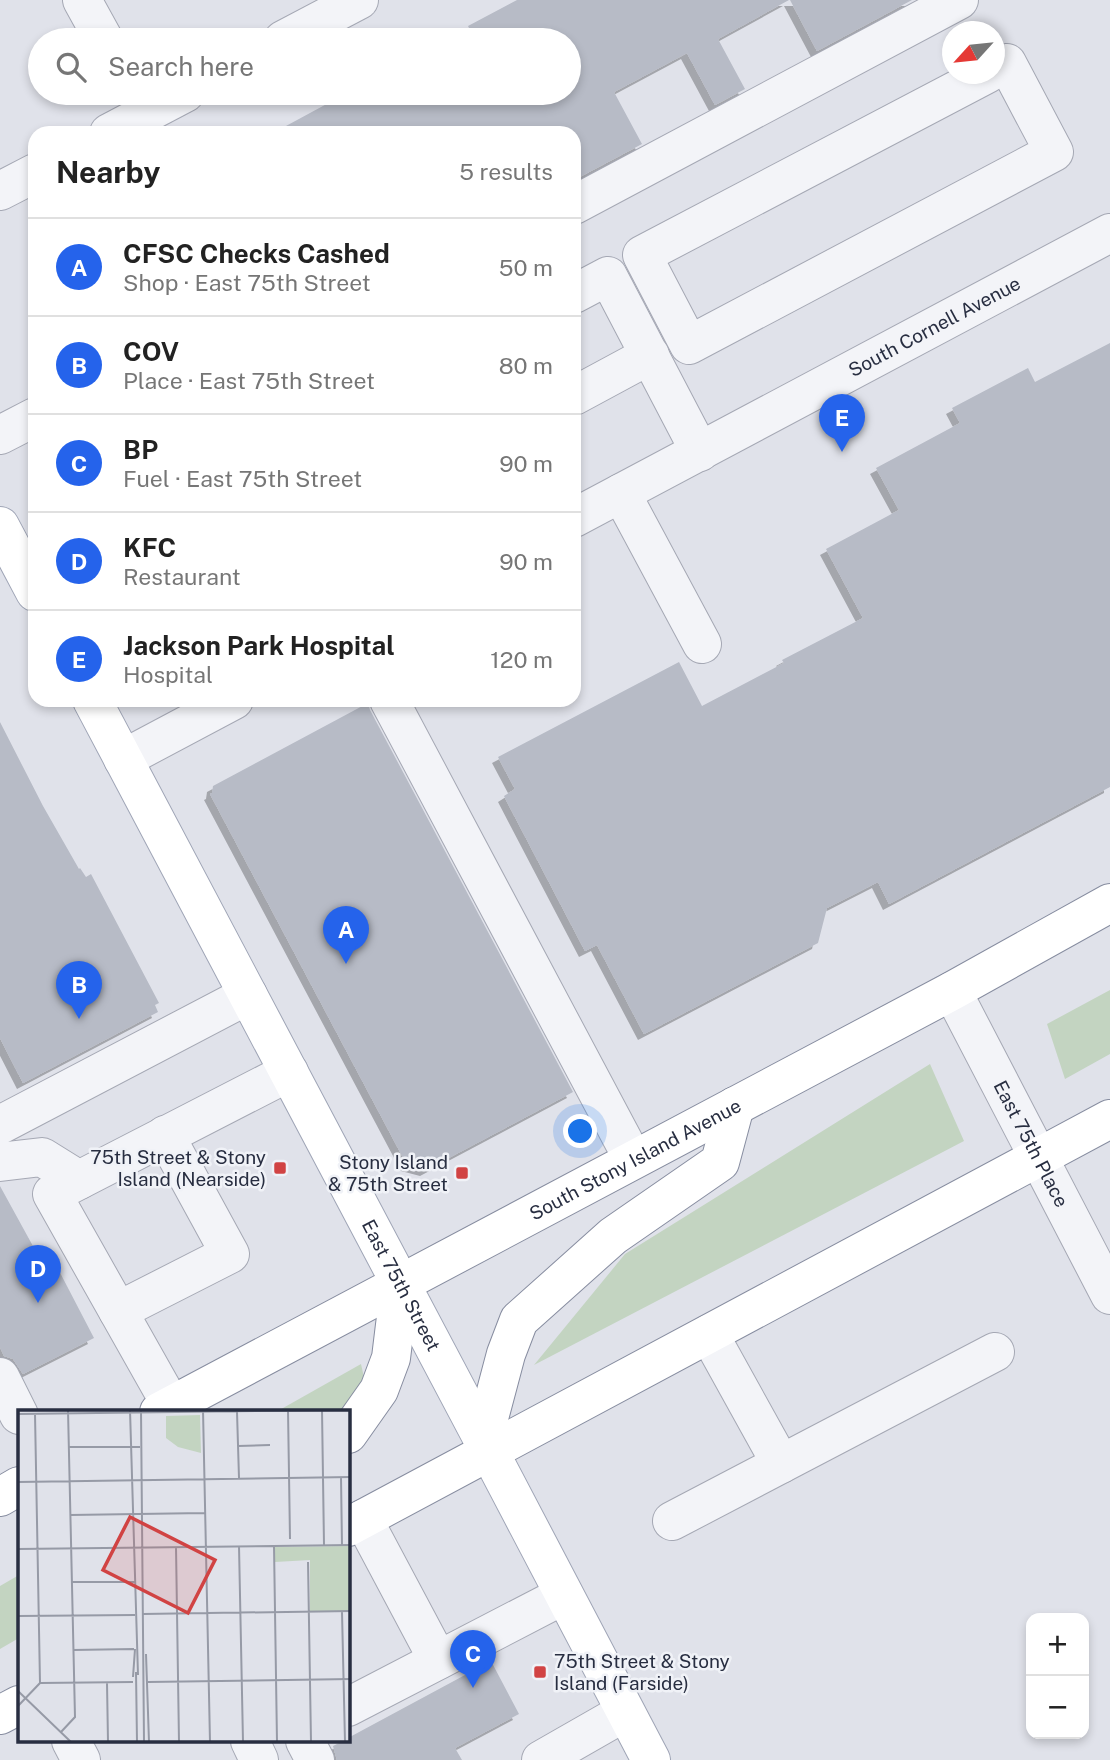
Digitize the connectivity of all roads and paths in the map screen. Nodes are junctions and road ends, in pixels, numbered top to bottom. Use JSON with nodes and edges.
{"nodes":[{"id":1,"x":82,"y":0,"type":"edge"},
{"id":2,"x":359,"y":0,"type":"edge"},
{"id":3,"x":959,"y":0,"type":"edge"},
{"id":4,"x":97,"y":28,"type":"edge"},
{"id":5,"x":306,"y":28,"type":"edge"},
{"id":6,"x":1005,"y":64,"type":"edge"},
{"id":7,"x":968,"y":84,"type":"edge"},
{"id":8,"x":137,"y":105,"type":"edge"},
{"id":9,"x":116,"y":126,"type":"edge"},
{"id":10,"x":28,"y":177,"type":"edge"},
{"id":11,"x":0,"y":191,"type":"edge"},
{"id":12,"x":581,"y":201,"type":"edge"},
{"id":13,"x":1110,"y":233,"type":"edge"},
{"id":14,"x":581,"y":290,"type":"edge"},
{"id":15,"x":668,"y":305,"type":"junction"},
{"id":16,"x":641,"y":339,"type":"junction"},
{"id":17,"x":581,"y":390,"type":"edge"},
{"id":18,"x":28,"y":420,"type":"edge"},
{"id":19,"x":0,"y":435,"type":"edge"},
{"id":20,"x":700,"y":452,"type":"junction"},
{"id":21,"x":621,"y":494,"type":"junction"},
{"id":22,"x":581,"y":514,"type":"edge"},
{"id":23,"x":0,"y":526,"type":"edge"},
{"id":24,"x":28,"y":579,"type":"edge"},
{"id":25,"x":702,"y":644,"type":"dead end"},
{"id":26,"x":96,"y":707,"type":"edge"},
{"id":27,"x":220,"y":707,"type":"edge"},
{"id":28,"x":393,"y":707,"type":"edge"},
{"id":29,"x":123,"y":759,"type":"junction"},
{"id":30,"x":1110,"y":903,"type":"edge"},
{"id":31,"x":951,"y":991,"type":"junction"},
{"id":32,"x":248,"y":995,"type":"junction"},
{"id":33,"x":289,"y":1072,"type":"junction"},
{"id":34,"x":735,"y":1106,"type":"junction"},
{"id":35,"x":1110,"y":1118,"type":"edge"},
{"id":36,"x":0,"y":1125,"type":"edge"},
{"id":37,"x":165,"y":1135,"type":"junction"},
{"id":38,"x":1038,"y":1157,"type":"junction"},
{"id":39,"x":633,"y":1159,"type":"junction"},
{"id":40,"x":0,"y":1162,"type":"edge"},
{"id":41,"x":79,"y":1180,"type":"junction"},
{"id":42,"x":400,"y":1284,"type":"junction"},
{"id":43,"x":1110,"y":1295,"type":"edge"},
{"id":44,"x":118,"y":1311,"type":"junction"},
{"id":45,"x":709,"y":1334,"type":"junction"},
{"id":46,"x":995,"y":1352,"type":"dead end"},
{"id":47,"x":0,"y":1377,"type":"edge"},
{"id":48,"x":165,"y":1409,"type":"edge"},
{"id":49,"x":18,"y":1413,"type":"edge"},
{"id":50,"x":350,"y":1431,"type":"edge"},
{"id":51,"x":489,"y":1451,"type":"junction"},
{"id":52,"x":781,"y":1464,"type":"junction"},
{"id":53,"x":18,"y":1487,"type":"edge"},
{"id":54,"x":0,"y":1497,"type":"edge"},
{"id":55,"x":672,"y":1521,"type":"dead end"},
{"id":56,"x":356,"y":1523,"type":"edge"},
{"id":57,"x":564,"y":1595,"type":"junction"},
{"id":58,"x":438,"y":1660,"type":"junction"},
{"id":59,"x":18,"y":1706,"type":"edge"},
{"id":60,"x":350,"y":1706,"type":"edge"},
{"id":61,"x":625,"y":1712,"type":"junction"},
{"id":62,"x":0,"y":1715,"type":"edge"},
{"id":63,"x":72,"y":1742,"type":"edge"},
{"id":64,"x":251,"y":1742,"type":"edge"},
{"id":65,"x":306,"y":1742,"type":"edge"},
{"id":66,"x":645,"y":1758,"type":"edge"},
{"id":67,"x":81,"y":1760,"type":"edge"},
{"id":68,"x":260,"y":1760,"type":"edge"},
{"id":69,"x":315,"y":1760,"type":"edge"},
{"id":70,"x":541,"y":1760,"type":"edge"}],
"edges":[{"from":1,"to":4,"type":"street"},
{"from":2,"to":5,"type":"street"},
{"from":3,"to":12,"type":"street"},
{"from":6,"to":15,"type":"street"},
{"from":7,"to":15,"type":"street"},
{"from":8,"to":9,"type":"street"},
{"from":10,"to":11,"type":"street"},
{"from":13,"to":20,"type":"street","name":"South Cornell Avenue"},
{"from":14,"to":16,"type":"street"},
{"from":15,"to":16,"type":"street"},
{"from":16,"to":17,"type":"street"},
{"from":16,"to":20,"type":"street"},
{"from":18,"to":19,"type":"street"},
{"from":20,"to":21,"type":"street","name":"South Cornell Avenue"},
{"from":21,"to":22,"type":"street","name":"South Cornell Avenue"},
{"from":21,"to":25,"type":"street"},
{"from":23,"to":24,"type":"main road"},
{"from":26,"to":29,"type":"main road","name":"East 75th Street"},
{"from":27,"to":29,"type":"street"},
{"from":28,"to":39,"type":"street"},
{"from":29,"to":32,"type":"main road","name":"East 75th Street"},
{"from":30,"to":31,"type":"main road","name":"South Stony Island Avenue"},
{"from":31,"to":34,"type":"main road","name":"South Stony Island Avenue"},
{"from":31,"to":38,"type":"street","name":"East 75th Place"},
{"from":32,"to":33,"type":"main road","name":"East 75th Street"},
{"from":32,"to":36,"type":"street"},
{"from":33,"to":37,"type":"street"},
{"from":33,"to":42,"type":"main road","name":"East 75th Street"},
{"from":34,"to":39,"type":"main road","name":"South Stony Island Avenue"},
{"from":34,"to":51,"type":"main road"},
{"from":35,"to":38,"type":"main road"},
{"from":37,"to":41,"type":"street"},
{"from":37,"to":44,"type":"street"},
{"from":38,"to":43,"type":"street","name":"East 75th Place"},
{"from":38,"to":45,"type":"main road"},
{"from":39,"to":42,"type":"main road","name":"South Stony Island Avenue"},
{"from":40,"to":41,"type":"street"},
{"from":41,"to":44,"type":"street"},
{"from":42,"to":48,"type":"main road","name":"South Stony Island Avenue"},
{"from":42,"to":50,"type":"main road"},
{"from":42,"to":51,"type":"main road","name":"East 75th Street"},
{"from":44,"to":48,"type":"street"},
{"from":45,"to":51,"type":"main road"},
{"from":45,"to":52,"type":"street"},
{"from":46,"to":52,"type":"street"},
{"from":47,"to":49,"type":"street"},
{"from":51,"to":56,"type":"main road"},
{"from":51,"to":57,"type":"main road","name":"East 75th Street"},
{"from":52,"to":55,"type":"street"},
{"from":53,"to":54,"type":"main road"},
{"from":56,"to":58,"type":"street"},
{"from":57,"to":58,"type":"street"},
{"from":57,"to":61,"type":"main road","name":"East 75th Street"},
{"from":58,"to":60,"type":"street"},
{"from":59,"to":62,"type":"main road"},
{"from":61,"to":66,"type":"main road","name":"East 75th Street"},
{"from":61,"to":70,"type":"street"},
{"from":63,"to":67,"type":"street"},
{"from":64,"to":68,"type":"street"},
{"from":65,"to":69,"type":"street"}]}
